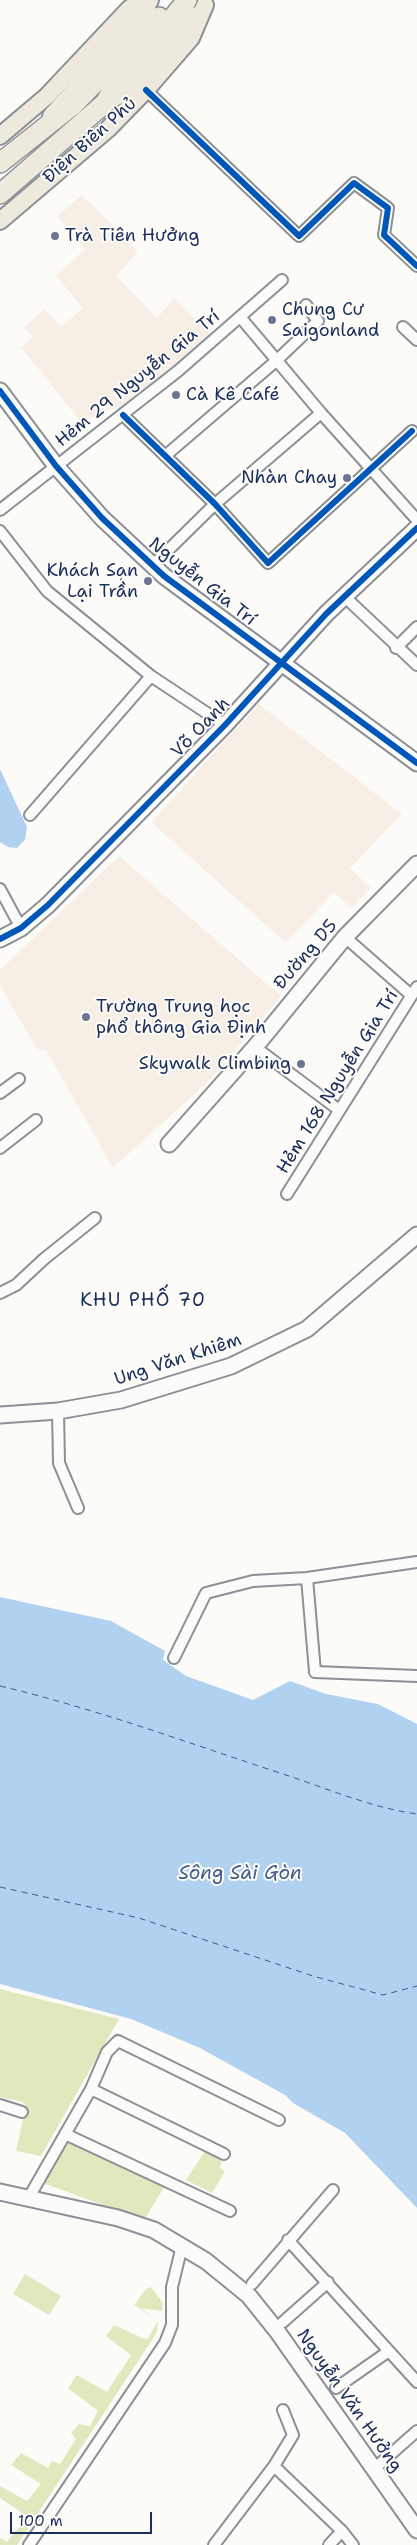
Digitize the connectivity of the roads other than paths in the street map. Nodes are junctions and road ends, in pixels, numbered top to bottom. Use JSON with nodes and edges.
{"nodes":[{"id":1,"x":141,"y":0,"type":"edge"},
{"id":2,"x":150,"y":0,"type":"edge"},
{"id":3,"x":173,"y":0,"type":"edge"},
{"id":4,"x":200,"y":2,"type":"edge"},
{"id":5,"x":112,"y":75,"type":"junction"},
{"id":6,"x":146,"y":90,"type":"junction"},
{"id":7,"x":105,"y":103,"type":"junction"},
{"id":8,"x":42,"y":130,"type":"junction"},
{"id":9,"x":0,"y":136,"type":"edge"},
{"id":10,"x":0,"y":163,"type":"edge"},
{"id":11,"x":0,"y":194,"type":"edge"},
{"id":12,"x":0,"y":221,"type":"edge"},
{"id":13,"x":417,"y":266,"type":"edge"},
{"id":14,"x":282,"y":280,"type":"dead end"},
{"id":15,"x":306,"y":305,"type":"dead end"},
{"id":16,"x":241,"y":318,"type":"junction"},
{"id":17,"x":403,"y":327,"type":"dead end"},
{"id":18,"x":417,"y":340,"type":"edge"},
{"id":19,"x":276,"y":362,"type":"junction"},
{"id":20,"x":0,"y":391,"type":"edge"},
{"id":21,"x":321,"y":413,"type":"junction"},
{"id":22,"x":123,"y":415,"type":"junction"},
{"id":23,"x":412,"y":431,"type":"dead end"},
{"id":24,"x":165,"y":456,"type":"junction"},
{"id":25,"x":56,"y":466,"type":"junction"},
{"id":26,"x":370,"y":468,"type":"junction"},
{"id":27,"x":215,"y":504,"type":"junction"},
{"id":28,"x":0,"y":510,"type":"edge"},
{"id":29,"x":417,"y":520,"type":"edge"},
{"id":30,"x":417,"y":528,"type":"edge"},
{"id":31,"x":0,"y":531,"type":"edge"},
{"id":32,"x":153,"y":565,"type":"junction"},
{"id":33,"x":345,"y":597,"type":"junction"},
{"id":34,"x":417,"y":627,"type":"edge"},
{"id":35,"x":396,"y":648,"type":"junction"},
{"id":36,"x":282,"y":662,"type":"junction"},
{"id":37,"x":417,"y":665,"type":"edge"},
{"id":38,"x":151,"y":676,"type":"junction"},
{"id":39,"x":225,"y":725,"type":"junction"},
{"id":40,"x":417,"y":762,"type":"edge"},
{"id":41,"x":30,"y":815,"type":"dead end"},
{"id":42,"x":417,"y":864,"type":"edge"},
{"id":43,"x":0,"y":889,"type":"edge"},
{"id":44,"x":21,"y":928,"type":"junction"},
{"id":45,"x":345,"y":937,"type":"junction"},
{"id":46,"x":0,"y":939,"type":"edge"},
{"id":47,"x":414,"y":991,"type":"edge"},
{"id":48,"x":255,"y":1047,"type":"junction"},
{"id":49,"x":18,"y":1079,"type":"dead end"},
{"id":50,"x":0,"y":1093,"type":"edge"},
{"id":51,"x":339,"y":1110,"type":"junction"},
{"id":52,"x":36,"y":1120,"type":"dead end"},
{"id":53,"x":169,"y":1144,"type":"dead end"},
{"id":54,"x":0,"y":1148,"type":"edge"},
{"id":55,"x":287,"y":1194,"type":"dead end"},
{"id":56,"x":95,"y":1218,"type":"dead end"},
{"id":57,"x":417,"y":1235,"type":"edge"},
{"id":58,"x":0,"y":1293,"type":"edge"},
{"id":59,"x":58,"y":1411,"type":"junction"},
{"id":60,"x":0,"y":1415,"type":"edge"},
{"id":61,"x":78,"y":1508,"type":"dead end"},
{"id":62,"x":417,"y":1562,"type":"edge"},
{"id":63,"x":307,"y":1578,"type":"junction"},
{"id":64,"x":174,"y":1658,"type":"dead end"},
{"id":65,"x":417,"y":1676,"type":"edge"},
{"id":66,"x":91,"y":2089,"type":"junction"},
{"id":67,"x":0,"y":2105,"type":"edge"},
{"id":68,"x":22,"y":2112,"type":"dead end"},
{"id":69,"x":279,"y":2120,"type":"dead end"},
{"id":70,"x":65,"y":2134,"type":"junction"},
{"id":71,"x":224,"y":2154,"type":"dead end"},
{"id":72,"x":333,"y":2190,"type":"dead end"},
{"id":73,"x":0,"y":2192,"type":"edge"},
{"id":74,"x":28,"y":2198,"type":"junction"},
{"id":75,"x":230,"y":2211,"type":"dead end"},
{"id":76,"x":288,"y":2240,"type":"junction"},
{"id":77,"x":182,"y":2246,"type":"junction"},
{"id":78,"x":328,"y":2282,"type":"junction"},
{"id":79,"x":250,"y":2290,"type":"junction"},
{"id":80,"x":283,"y":2322,"type":"dead end"},
{"id":81,"x":389,"y":2351,"type":"junction"},
{"id":82,"x":417,"y":2382,"type":"edge"},
{"id":83,"x":336,"y":2388,"type":"dead end"},
{"id":84,"x":283,"y":2410,"type":"dead end"},
{"id":85,"x":417,"y":2431,"type":"edge"},
{"id":86,"x":274,"y":2466,"type":"junction"},
{"id":87,"x":374,"y":2468,"type":"junction"},
{"id":88,"x":417,"y":2530,"type":"edge"},
{"id":89,"x":342,"y":2531,"type":"junction"},
{"id":90,"x":29,"y":2545,"type":"edge"},
{"id":91,"x":214,"y":2545,"type":"edge"},
{"id":92,"x":329,"y":2545,"type":"edge"},
{"id":93,"x":354,"y":2545,"type":"edge"}],
"edges":[{"from":1,"to":9,"type":"main road"},
{"from":2,"to":8,"type":"main road"},
{"from":3,"to":5,"type":"highway"},
{"from":4,"to":5,"type":"highway"},
{"from":4,"to":6,"type":"main road","name":"Điện Biên Phủ"},
{"from":4,"to":7,"type":"main road","name":"Điện Biên Phủ"},
{"from":5,"to":7,"type":"highway"},
{"from":5,"to":8,"type":"highway"},
{"from":6,"to":12,"type":"main road","name":"Điện Biên Phủ"},
{"from":6,"to":13,"type":"street"},
{"from":7,"to":11,"type":"highway","name":"Điện Biên Phủ"},
{"from":8,"to":10,"type":"highway"},
{"from":14,"to":16,"type":"street","name":"Hẻm 29 Nguyễn Gia Trí"},
{"from":15,"to":19,"type":"street"},
{"from":16,"to":19,"type":"street"},
{"from":16,"to":22,"type":"street","name":"Hẻm 29 Nguyễn Gia Trí"},
{"from":17,"to":18,"type":"street"},
{"from":19,"to":21,"type":"street"},
{"from":19,"to":24,"type":"street"},
{"from":20,"to":25,"type":"street","name":"Nguyễn Gia Trí"},
{"from":21,"to":26,"type":"street"},
{"from":21,"to":27,"type":"street"},
{"from":22,"to":24,"type":"street"},
{"from":22,"to":25,"type":"street","name":"Hẻm 29 Nguyễn Gia Trí"},
{"from":23,"to":26,"type":"street"},
{"from":24,"to":27,"type":"street"},
{"from":25,"to":28,"type":"street","name":"Hẻm 29 Nguyễn Gia Trí"},
{"from":25,"to":32,"type":"street","name":"Nguyễn Gia Trí"},
{"from":26,"to":27,"type":"street"},
{"from":26,"to":29,"type":"street"},
{"from":27,"to":32,"type":"street"},
{"from":30,"to":33,"type":"street","name":"Võ Oanh"},
{"from":31,"to":38,"type":"street"},
{"from":32,"to":36,"type":"street","name":"Nguyễn Gia Trí"},
{"from":33,"to":35,"type":"street"},
{"from":33,"to":36,"type":"street","name":"Võ Oanh"},
{"from":34,"to":35,"type":"street"},
{"from":35,"to":37,"type":"street"},
{"from":36,"to":39,"type":"street","name":"Võ Oanh"},
{"from":36,"to":40,"type":"street","name":"Nguyễn Gia Trí"},
{"from":38,"to":39,"type":"street"},
{"from":38,"to":41,"type":"street"},
{"from":39,"to":44,"type":"street","name":"Võ Oanh"},
{"from":42,"to":45,"type":"street","name":"Đường D5"},
{"from":43,"to":44,"type":"street"},
{"from":44,"to":46,"type":"street","name":"Võ Oanh"},
{"from":45,"to":47,"type":"street"},
{"from":45,"to":48,"type":"street","name":"Đường D5"},
{"from":47,"to":51,"type":"street","name":"Hẻm 168 Nguyễn Gia Trí"},
{"from":48,"to":51,"type":"street"},
{"from":48,"to":53,"type":"street","name":"Đường D5"},
{"from":49,"to":50,"type":"street"},
{"from":51,"to":55,"type":"street","name":"Hẻm 168 Nguyễn Gia Trí"},
{"from":52,"to":54,"type":"street"},
{"from":56,"to":58,"type":"street"},
{"from":57,"to":59,"type":"street","name":"Ung Văn Khiêm"},
{"from":59,"to":60,"type":"street","name":"Ung Văn Khiêm"},
{"from":59,"to":61,"type":"street"},
{"from":62,"to":63,"type":"street"},
{"from":63,"to":64,"type":"street"},
{"from":63,"to":65,"type":"street"},
{"from":66,"to":69,"type":"street"},
{"from":66,"to":70,"type":"street"},
{"from":66,"to":71,"type":"street"},
{"from":67,"to":68,"type":"street"},
{"from":70,"to":74,"type":"street"},
{"from":70,"to":75,"type":"street"},
{"from":72,"to":76,"type":"street"},
{"from":73,"to":74,"type":"street"},
{"from":74,"to":77,"type":"street"},
{"from":76,"to":78,"type":"street"},
{"from":76,"to":79,"type":"street"},
{"from":77,"to":79,"type":"street","name":"Nguyễn Văn Hưởng"},
{"from":77,"to":90,"type":"street"},
{"from":78,"to":80,"type":"street"},
{"from":78,"to":81,"type":"street"},
{"from":79,"to":87,"type":"street","name":"Nguyễn Văn Hưởng"},
{"from":81,"to":82,"type":"street"},
{"from":81,"to":83,"type":"street"},
{"from":84,"to":86,"type":"street"},
{"from":85,"to":87,"type":"street"},
{"from":86,"to":89,"type":"street"},
{"from":86,"to":91,"type":"street"},
{"from":87,"to":88,"type":"street","name":"Nguyễn Văn Hưởng"},
{"from":89,"to":92,"type":"street"},
{"from":89,"to":93,"type":"street"}]}
